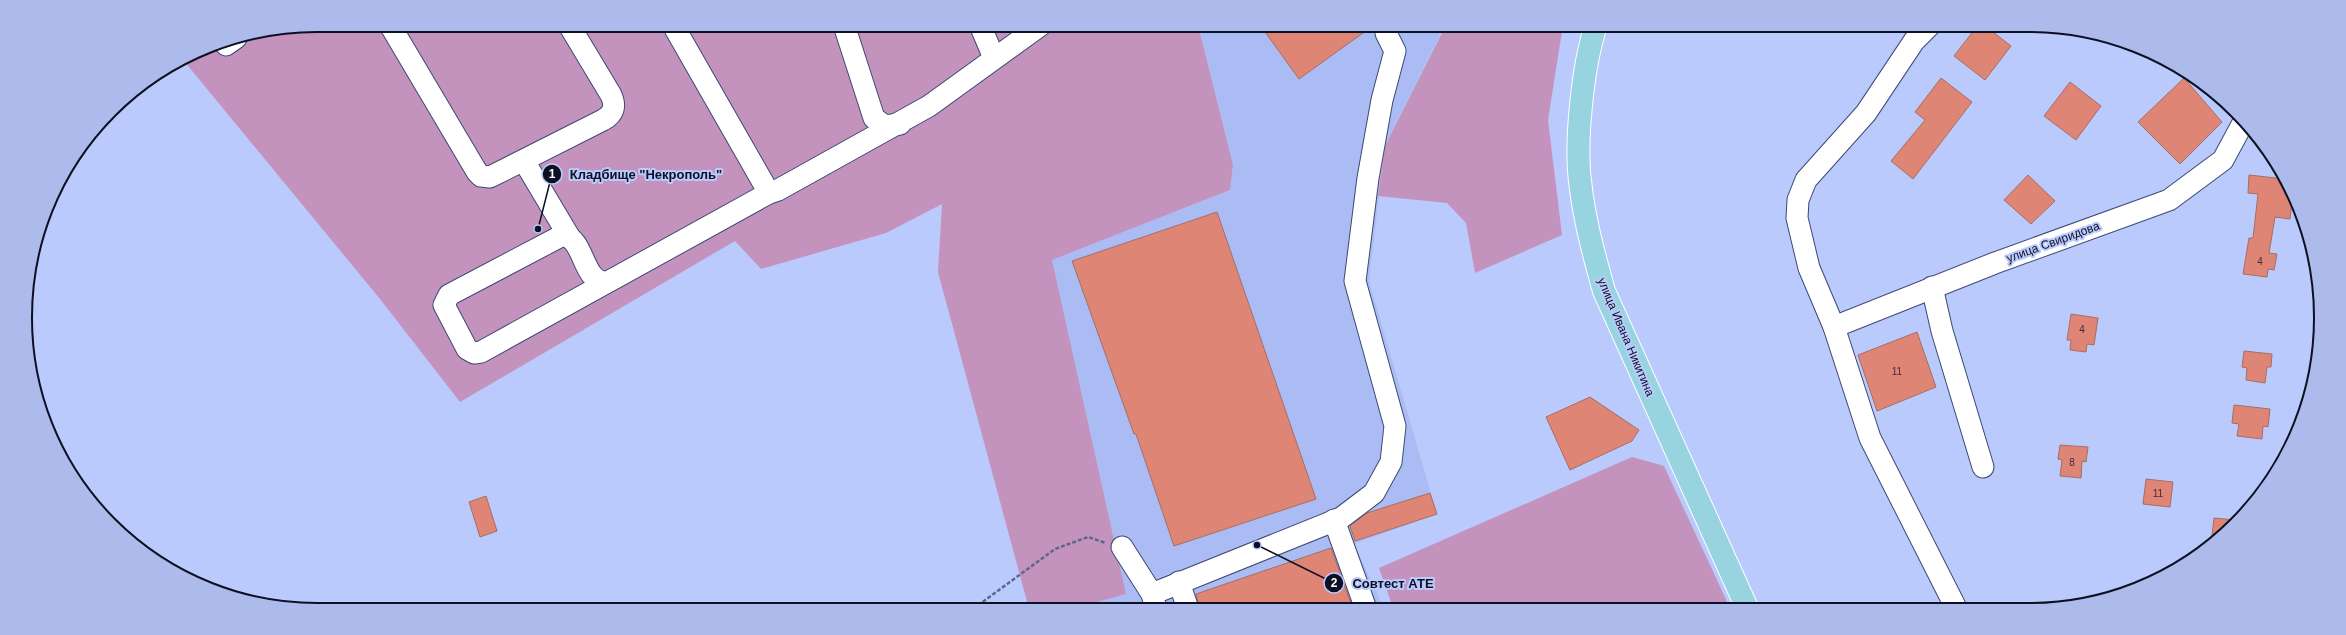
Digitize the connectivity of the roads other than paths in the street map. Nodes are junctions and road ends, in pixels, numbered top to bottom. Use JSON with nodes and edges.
{"nodes":[{"id":1,"x":394,"y":32,"type":"edge"},
{"id":2,"x":573,"y":32,"type":"edge"},
{"id":3,"x":677,"y":32,"type":"edge"},
{"id":4,"x":846,"y":32,"type":"edge"},
{"id":5,"x":983,"y":32,"type":"edge"},
{"id":6,"x":1031,"y":32,"type":"edge"},
{"id":7,"x":1594,"y":32,"type":"edge"},
{"id":8,"x":1923,"y":32,"type":"edge"},
{"id":9,"x":1386,"y":33,"type":"dead end"},
{"id":10,"x":994,"y":58,"type":"junction"},
{"id":11,"x":874,"y":118,"type":"junction"},
{"id":12,"x":900,"y":124,"type":"junction"},
{"id":13,"x":2241,"y":127,"type":"edge"},
{"id":14,"x":870,"y":138,"type":"junction"},
{"id":15,"x":524,"y":161,"type":"junction"},
{"id":16,"x":769,"y":193,"type":"junction"},
{"id":17,"x":563,"y":233,"type":"junction"},
{"id":18,"x":596,"y":283,"type":"junction"},
{"id":19,"x":1932,"y":287,"type":"junction"},
{"id":20,"x":1834,"y":327,"type":"junction"},
{"id":21,"x":1983,"y":467,"type":"dead end"},
{"id":22,"x":1334,"y":520,"type":"junction"},
{"id":23,"x":1122,"y":547,"type":"road end"},
{"id":24,"x":1179,"y":582,"type":"junction"},
{"id":25,"x":1154,"y":601,"type":"edge"},
{"id":26,"x":1186,"y":603,"type":"edge"},
{"id":27,"x":1364,"y":603,"type":"edge"},
{"id":28,"x":1745,"y":603,"type":"edge"},
{"id":29,"x":1953,"y":603,"type":"edge"}],
"edges":[{"from":1,"to":15,"type":"street"},
{"from":2,"to":15,"type":"street"},
{"from":3,"to":16,"type":"street"},
{"from":4,"to":11,"type":"street"},
{"from":5,"to":10,"type":"street"},
{"from":6,"to":10,"type":"street"},
{"from":7,"to":28,"type":"main road","name":"улица Ивана Никитина"},
{"from":8,"to":20,"type":"street"},
{"from":9,"to":22,"type":"street"},
{"from":10,"to":12,"type":"street"},
{"from":11,"to":12,"type":"street"},
{"from":11,"to":14,"type":"street"},
{"from":12,"to":14,"type":"street"},
{"from":13,"to":19,"type":"street","name":"улица Свиридова"},
{"from":14,"to":16,"type":"street"},
{"from":15,"to":17,"type":"street"},
{"from":16,"to":18,"type":"street"},
{"from":17,"to":18,"type":"street"},
{"from":17,"to":18,"type":"street"},
{"from":19,"to":20,"type":"street","name":"улица Свиридова"},
{"from":19,"to":21,"type":"street"},
{"from":20,"to":29,"type":"street"},
{"from":22,"to":24,"type":"street"},
{"from":22,"to":27,"type":"street"},
{"from":23,"to":25,"type":"street"},
{"from":24,"to":25,"type":"street"},
{"from":24,"to":26,"type":"street"}]}
